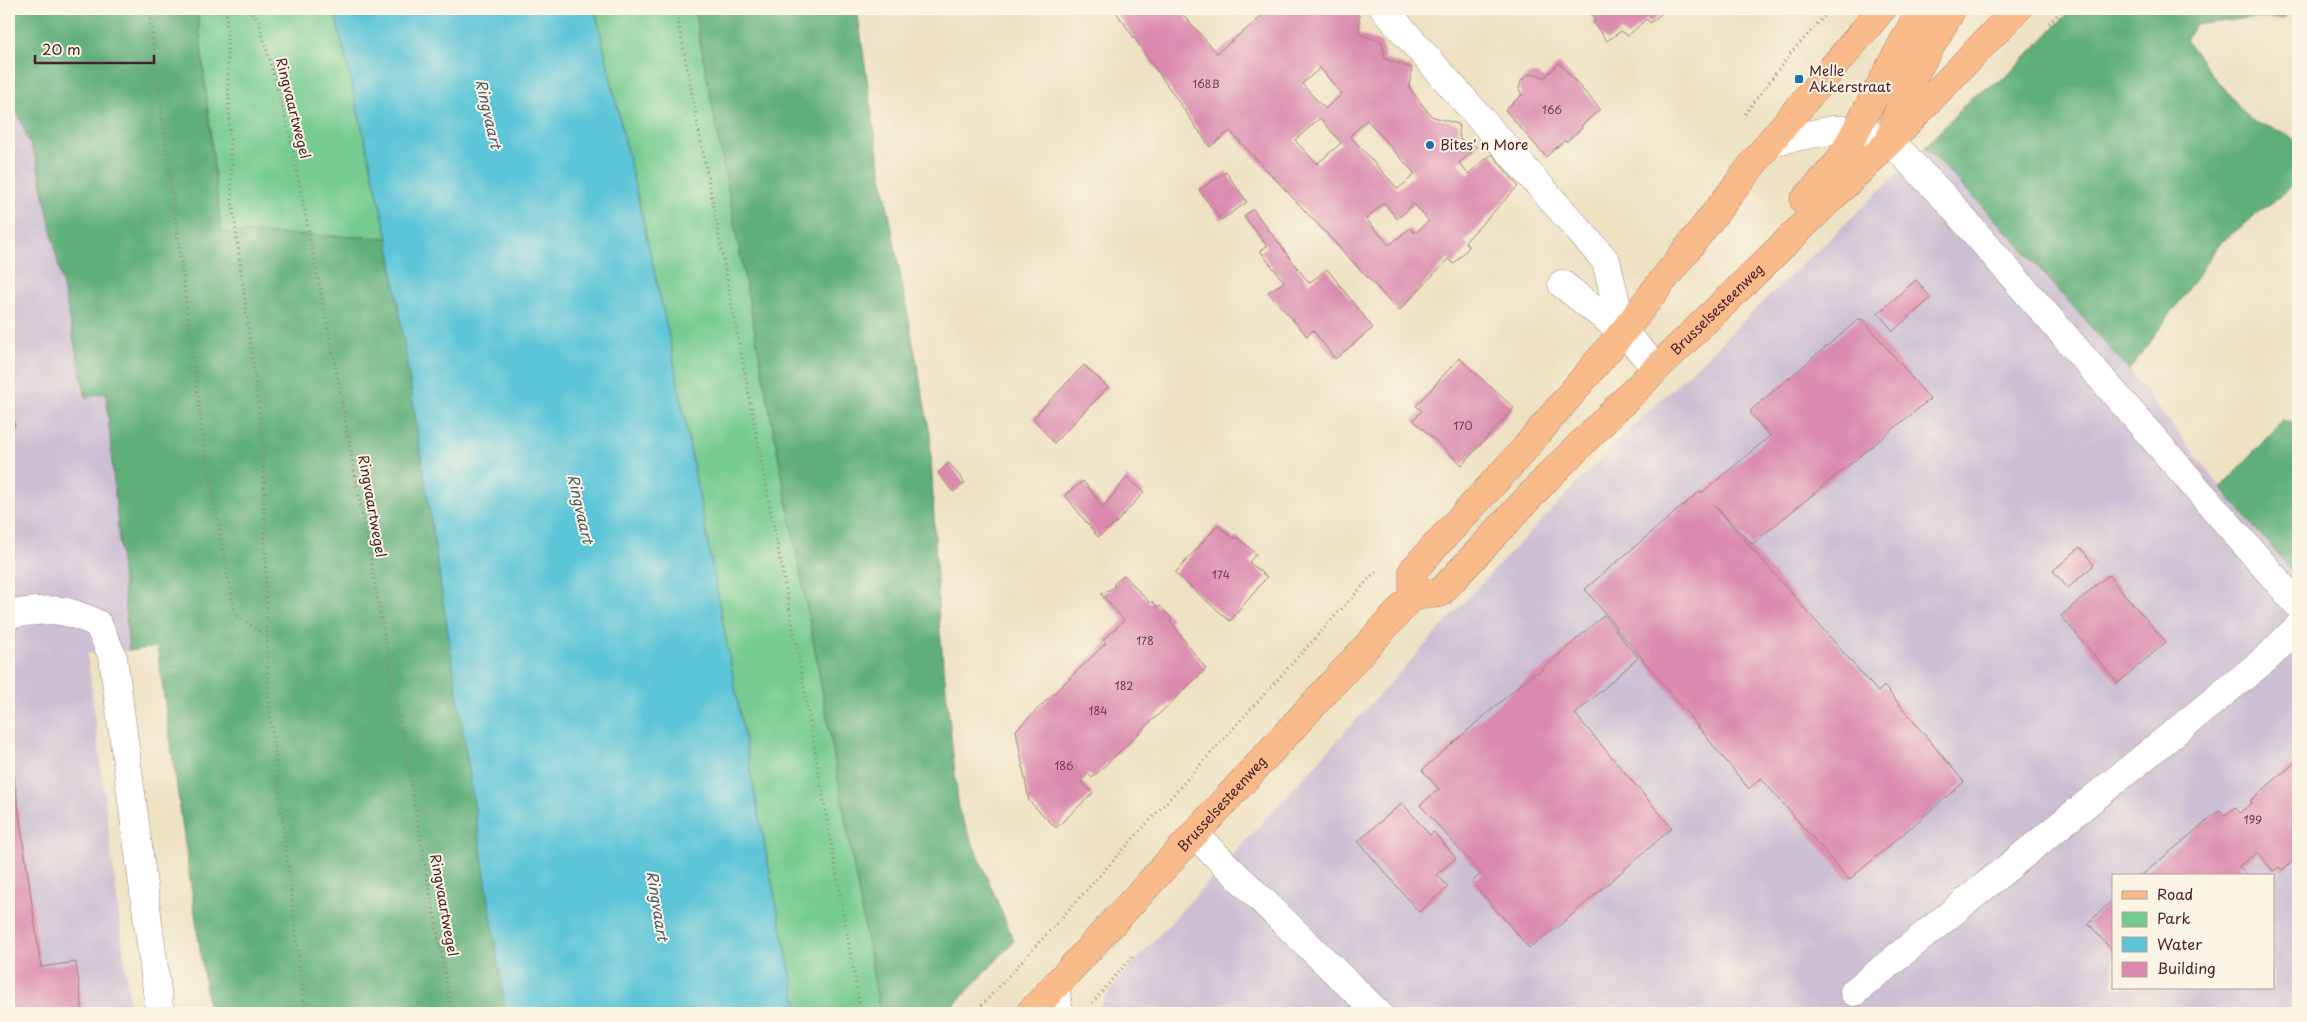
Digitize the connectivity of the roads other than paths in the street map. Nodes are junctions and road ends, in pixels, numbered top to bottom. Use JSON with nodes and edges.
{"nodes":[{"id":1,"x":1384,"y":9,"type":"edge"},
{"id":2,"x":1882,"y":9,"type":"edge"},
{"id":3,"x":1921,"y":9,"type":"edge"},
{"id":4,"x":1952,"y":9,"type":"edge"},
{"id":5,"x":2017,"y":9,"type":"edge"},
{"id":6,"x":1856,"y":130,"type":"junction"},
{"id":7,"x":1890,"y":141,"type":"junction"},
{"id":8,"x":1770,"y":142,"type":"junction"},
{"id":9,"x":1768,"y":258,"type":"junction"},
{"id":10,"x":1562,"y":284,"type":"dead end"},
{"id":11,"x":1622,"y":332,"type":"junction"},
{"id":12,"x":1657,"y":368,"type":"junction"},
{"id":13,"x":1413,"y":596,"type":"junction"},
{"id":14,"x":2298,"y":605,"type":"edge"},
{"id":15,"x":9,"y":614,"type":"edge"},
{"id":16,"x":2298,"y":627,"type":"edge"},
{"id":17,"x":1195,"y":835,"type":"junction"},
{"id":18,"x":1055,"y":985,"type":"junction"},
{"id":19,"x":1854,"y":992,"type":"dead end"},
{"id":20,"x":160,"y":1013,"type":"edge"},
{"id":21,"x":1030,"y":1013,"type":"edge"},
{"id":22,"x":1060,"y":1013,"type":"edge"},
{"id":23,"x":1378,"y":1013,"type":"edge"}],
"edges":[{"from":1,"to":11,"type":"lane"},
{"from":2,"to":8,"type":"main road"},
{"from":3,"to":6,"type":"main road"},
{"from":4,"to":7,"type":"main road"},
{"from":5,"to":7,"type":"main road","name":"Brusselsesteenweg"},
{"from":6,"to":7,"type":"lane"},
{"from":6,"to":8,"type":"lane"},
{"from":6,"to":9,"type":"main road"},
{"from":7,"to":9,"type":"main road","name":"Brusselsesteenweg"},
{"from":7,"to":14,"type":"lane"},
{"from":8,"to":11,"type":"main road"},
{"from":9,"to":12,"type":"main road","name":"Brusselsesteenweg"},
{"from":10,"to":11,"type":"lane"},
{"from":11,"to":12,"type":"lane"},
{"from":11,"to":13,"type":"main road"},
{"from":12,"to":13,"type":"main road","name":"Brusselsesteenweg"},
{"from":13,"to":17,"type":"main road","name":"Brusselsesteenweg"},
{"from":15,"to":20,"type":"lane"},
{"from":16,"to":19,"type":"lane"},
{"from":17,"to":18,"type":"main road","name":"Brusselsesteenweg"},
{"from":17,"to":23,"type":"lane"},
{"from":18,"to":21,"type":"main road","name":"Brusselsesteenweg"},
{"from":18,"to":22,"type":"lane"}]}
